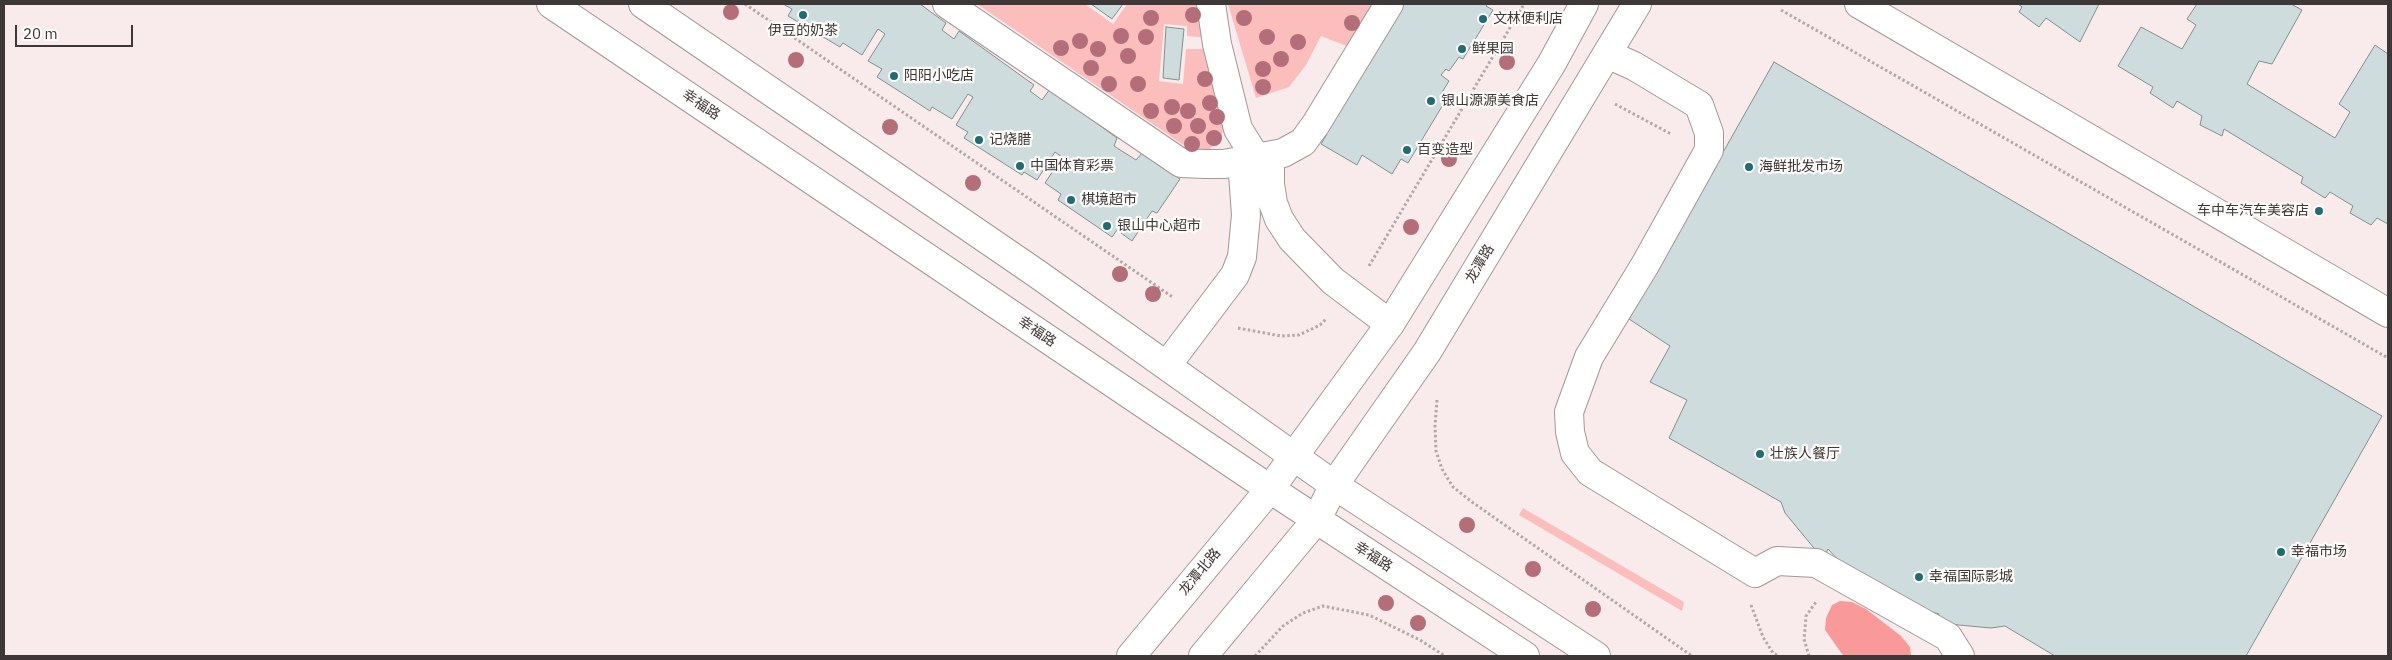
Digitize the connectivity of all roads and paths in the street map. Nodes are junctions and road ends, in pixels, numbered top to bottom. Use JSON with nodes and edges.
{"nodes":[{"id":1,"x":550,"y":4,"type":"edge"},
{"id":2,"x":643,"y":4,"type":"edge"},
{"id":3,"x":947,"y":4,"type":"edge"},
{"id":4,"x":1211,"y":4,"type":"edge"},
{"id":5,"x":1389,"y":4,"type":"edge"},
{"id":6,"x":1584,"y":4,"type":"edge"},
{"id":7,"x":1636,"y":4,"type":"edge"},
{"id":8,"x":1859,"y":4,"type":"edge"},
{"id":9,"x":1782,"y":10,"type":"dead end"},
{"id":10,"x":1607,"y":54,"type":"junction"},
{"id":11,"x":1587,"y":89,"type":"junction"},
{"id":12,"x":1677,"y":141,"type":"dead end"},
{"id":13,"x":1256,"y":158,"type":"junction"},
{"id":14,"x":2388,"y":313,"type":"edge"},
{"id":15,"x":1390,"y":324,"type":"junction"},
{"id":16,"x":2388,"y":358,"type":"edge"},
{"id":17,"x":1167,"y":365,"type":"junction"},
{"id":18,"x":1438,"y":397,"type":"dead end"},
{"id":19,"x":1295,"y":455,"type":"junction"},
{"id":20,"x":1334,"y":485,"type":"junction"},
{"id":21,"x":1270,"y":489,"type":"junction"},
{"id":22,"x":1317,"y":519,"type":"junction"},
{"id":23,"x":1750,"y":603,"type":"dead end"},
{"id":24,"x":1131,"y":656,"type":"edge"},
{"id":25,"x":1203,"y":656,"type":"edge"},
{"id":26,"x":1255,"y":656,"type":"edge"},
{"id":27,"x":1444,"y":656,"type":"edge"},
{"id":28,"x":1525,"y":656,"type":"edge"},
{"id":29,"x":1596,"y":656,"type":"edge"},
{"id":30,"x":1692,"y":656,"type":"edge"},
{"id":31,"x":1779,"y":656,"type":"edge"},
{"id":32,"x":1960,"y":656,"type":"edge"}],
"edges":[{"from":1,"to":21,"type":"main road","name":"幸福路"},
{"from":2,"to":17,"type":"main road"},
{"from":3,"to":13,"type":"main road"},
{"from":4,"to":13,"type":"main road"},
{"from":5,"to":13,"type":"main road"},
{"from":6,"to":15,"type":"main road"},
{"from":7,"to":10,"type":"main road","name":"龙潭路"},
{"from":8,"to":14,"type":"main road"},
{"from":9,"to":16,"type":"path"},
{"from":10,"to":11,"type":"main road","name":"龙潭路"},
{"from":10,"to":32,"type":"main road"},
{"from":11,"to":12,"type":"path"},
{"from":11,"to":20,"type":"main road","name":"龙潭路"},
{"from":13,"to":15,"type":"main road"},
{"from":13,"to":17,"type":"main road"},
{"from":15,"to":19,"type":"main road"},
{"from":17,"to":19,"type":"main road"},
{"from":18,"to":30,"type":"path"},
{"from":19,"to":20,"type":"main road"},
{"from":19,"to":21,"type":"main road"},
{"from":20,"to":22,"type":"main road","name":"龙潭路"},
{"from":20,"to":29,"type":"main road"},
{"from":21,"to":22,"type":"main road","name":"幸福路"},
{"from":21,"to":24,"type":"main road","name":"龙潭北路"},
{"from":22,"to":25,"type":"main road"},
{"from":22,"to":28,"type":"main road","name":"幸福路"},
{"from":23,"to":31,"type":"path"},
{"from":26,"to":27,"type":"path"}]}
